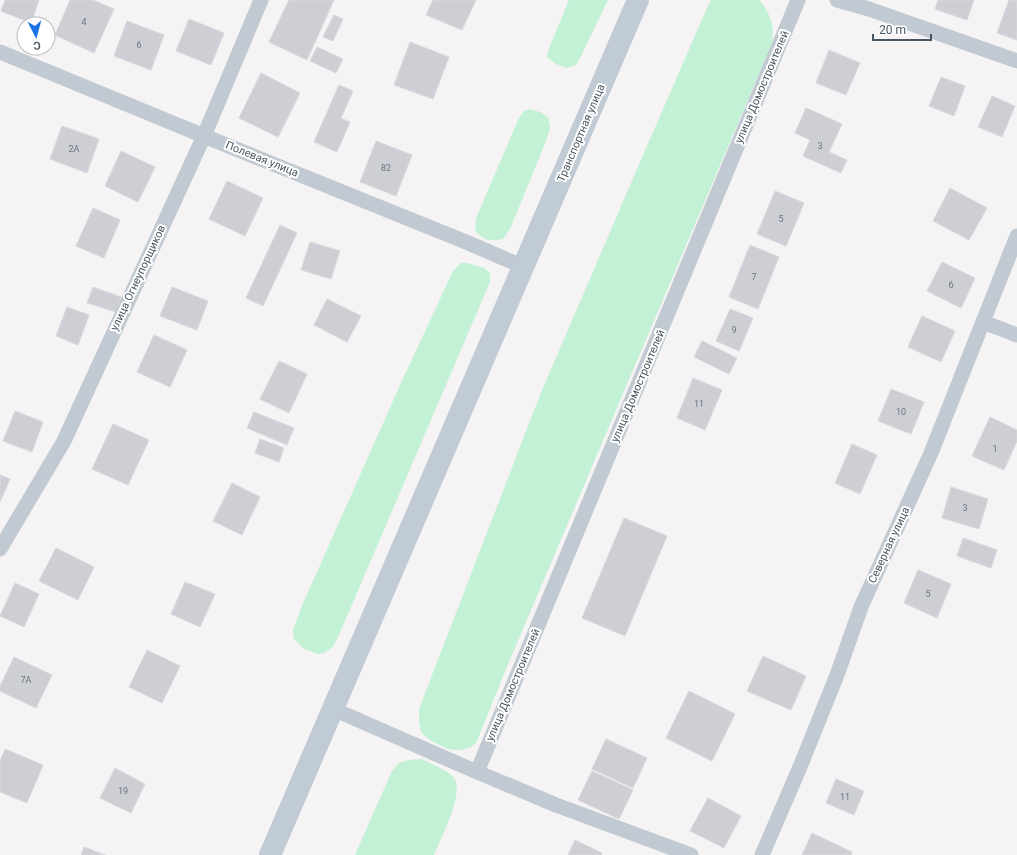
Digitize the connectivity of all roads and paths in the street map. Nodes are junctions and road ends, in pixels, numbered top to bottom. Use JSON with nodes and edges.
{"nodes":[{"id":1,"x":261,"y":0,"type":"edge"},
{"id":2,"x":638,"y":0,"type":"edge"},
{"id":3,"x":798,"y":0,"type":"edge"},
{"id":4,"x":837,"y":0,"type":"edge"},
{"id":5,"x":0,"y":52,"type":"edge"},
{"id":6,"x":1017,"y":61,"type":"edge"},
{"id":7,"x":204,"y":136,"type":"junction"},
{"id":8,"x":1017,"y":236,"type":"edge"},
{"id":9,"x":524,"y":267,"type":"junction"},
{"id":10,"x":983,"y":322,"type":"junction"},
{"id":11,"x":1017,"y":335,"type":"edge"},
{"id":12,"x":0,"y":549,"type":"edge"},
{"id":13,"x":333,"y":709,"type":"junction"},
{"id":14,"x":477,"y":772,"type":"junction"},
{"id":15,"x":270,"y":855,"type":"edge"},
{"id":16,"x":691,"y":855,"type":"edge"},
{"id":17,"x":762,"y":855,"type":"edge"}],
"edges":[{"from":1,"to":7,"type":"street","name":"улица Огнеупорщиков"},
{"from":2,"to":9,"type":"main road","name":"Транспортная улица"},
{"from":3,"to":14,"type":"street","name":"улица Домостроителей"},
{"from":4,"to":6,"type":"street"},
{"from":5,"to":7,"type":"street","name":"Полевая улица"},
{"from":7,"to":9,"type":"street","name":"Полевая улица"},
{"from":7,"to":12,"type":"street","name":"улица Огнеупорщиков"},
{"from":8,"to":10,"type":"street","name":"Северная улица"},
{"from":9,"to":13,"type":"main road","name":"Транспортная улица"},
{"from":10,"to":11,"type":"street"},
{"from":10,"to":17,"type":"street","name":"Северная улица"},
{"from":13,"to":14,"type":"street"},
{"from":13,"to":15,"type":"main road","name":"Транспортная улица"},
{"from":14,"to":16,"type":"street"}]}
